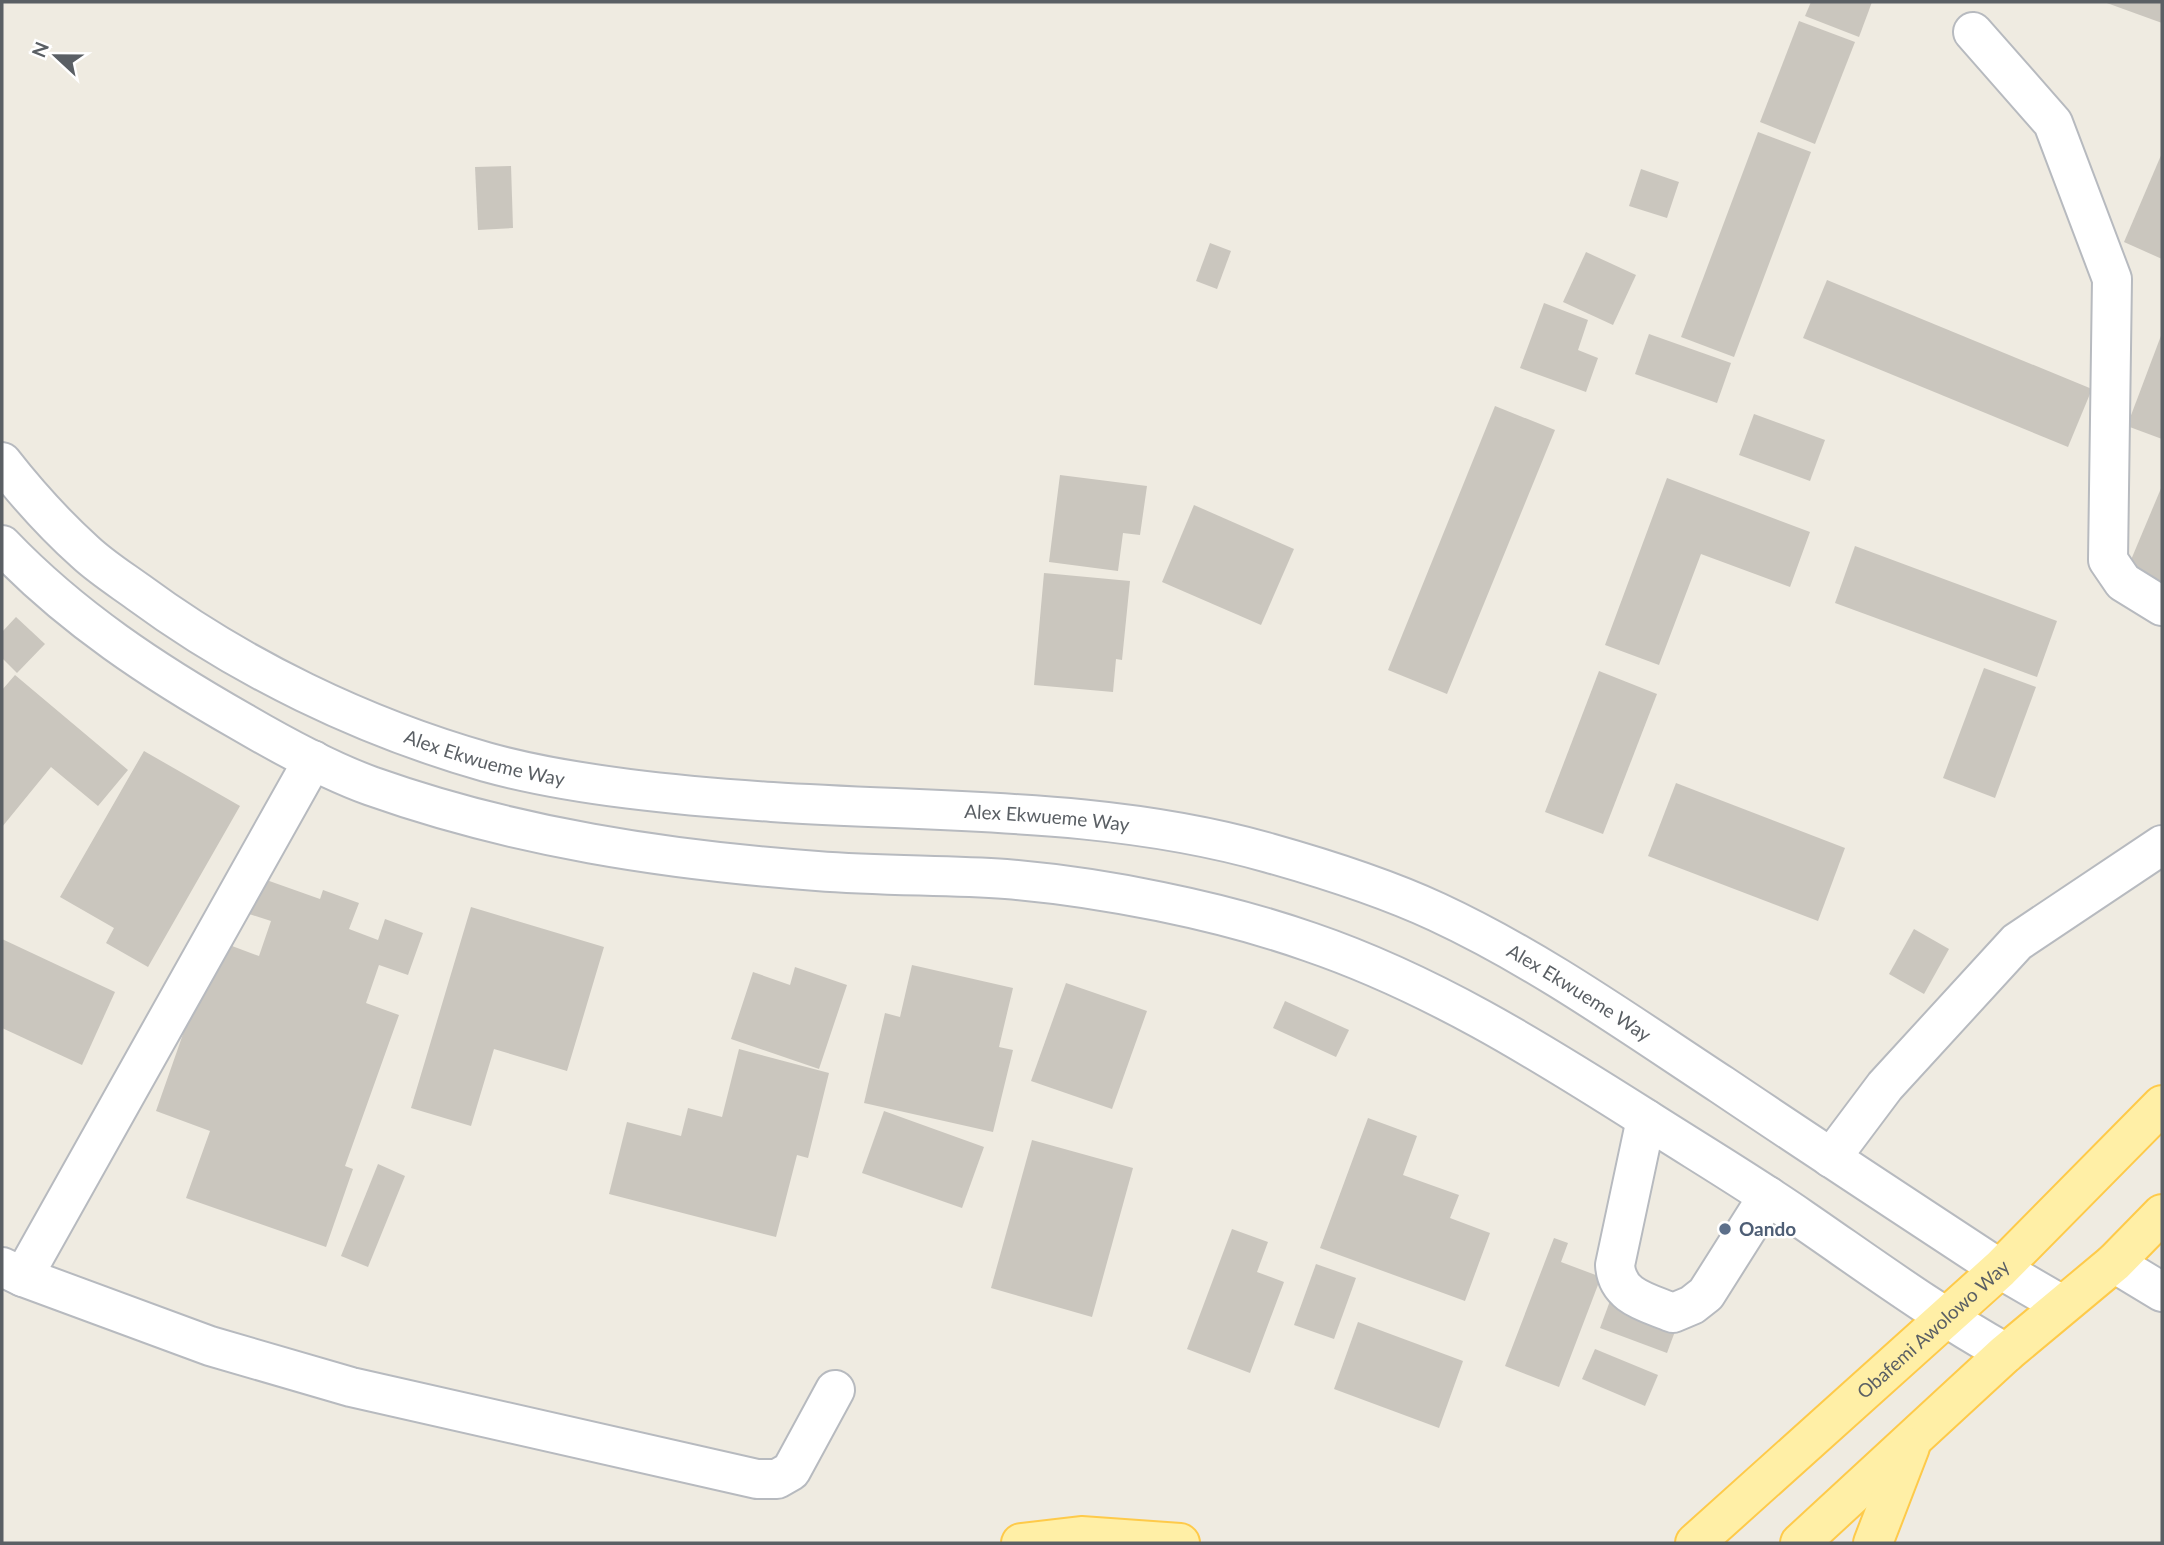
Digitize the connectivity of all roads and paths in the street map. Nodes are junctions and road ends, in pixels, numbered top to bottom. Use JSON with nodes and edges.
{"nodes":[{"id":1,"x":1973,"y":32,"type":"dead end"},
{"id":2,"x":2,"y":462,"type":"edge"},
{"id":3,"x":2,"y":545,"type":"edge"},
{"id":4,"x":2162,"y":606,"type":"edge"},
{"id":5,"x":313,"y":760,"type":"junction"},
{"id":6,"x":2162,"y":845,"type":"edge"},
{"id":7,"x":2162,"y":1105,"type":"edge"},
{"id":8,"x":1646,"y":1119,"type":"junction"},
{"id":9,"x":1831,"y":1158,"type":"junction"},
{"id":10,"x":1768,"y":1196,"type":"junction"},
{"id":11,"x":2162,"y":1214,"type":"edge"},
{"id":12,"x":2114,"y":1263,"type":"junction"},
{"id":13,"x":2000,"y":1269,"type":"junction"},
{"id":14,"x":12,"y":1272,"type":"edge"},
{"id":15,"x":2162,"y":1292,"type":"edge"},
{"id":16,"x":2062,"y":1305,"type":"junction"},
{"id":17,"x":1945,"y":1319,"type":"junction"},
{"id":18,"x":2006,"y":1353,"type":"junction"},
{"id":19,"x":835,"y":1391,"type":"dead end"},
{"id":20,"x":1913,"y":1440,"type":"junction"},
{"id":21,"x":1707,"y":1533,"type":"edge"},
{"id":22,"x":1021,"y":1543,"type":"edge"},
{"id":23,"x":1180,"y":1543,"type":"edge"},
{"id":24,"x":1664,"y":1543,"type":"edge"},
{"id":25,"x":1800,"y":1543,"type":"edge"},
{"id":26,"x":1873,"y":1543,"type":"edge"}],
"edges":[{"from":1,"to":4,"type":"street"},
{"from":2,"to":9,"type":"street","name":"Alex Ekwueme Way"},
{"from":3,"to":5,"type":"street"},
{"from":5,"to":8,"type":"street"},
{"from":5,"to":14,"type":"street"},
{"from":6,"to":9,"type":"street"},
{"from":7,"to":13,"type":"main road","name":"Obafemi Awolowo Way"},
{"from":8,"to":10,"type":"street"},
{"from":8,"to":10,"type":"street"},
{"from":9,"to":13,"type":"street","name":"Alex Ekwueme Way"},
{"from":10,"to":17,"type":"street"},
{"from":11,"to":12,"type":"main road"},
{"from":12,"to":15,"type":"street"},
{"from":12,"to":16,"type":"main road"},
{"from":13,"to":16,"type":"street","name":"Alex Ekwueme Way"},
{"from":13,"to":17,"type":"main road","name":"Obafemi Awolowo Way"},
{"from":14,"to":19,"type":"street"},
{"from":16,"to":18,"type":"main road"},
{"from":17,"to":18,"type":"street"},
{"from":17,"to":21,"type":"main road","name":"Obafemi Awolowo Way"},
{"from":18,"to":20,"type":"main road"},
{"from":20,"to":25,"type":"main road"},
{"from":20,"to":26,"type":"main road"},
{"from":21,"to":24,"type":"main road"},
{"from":22,"to":23,"type":"main road"}]}
